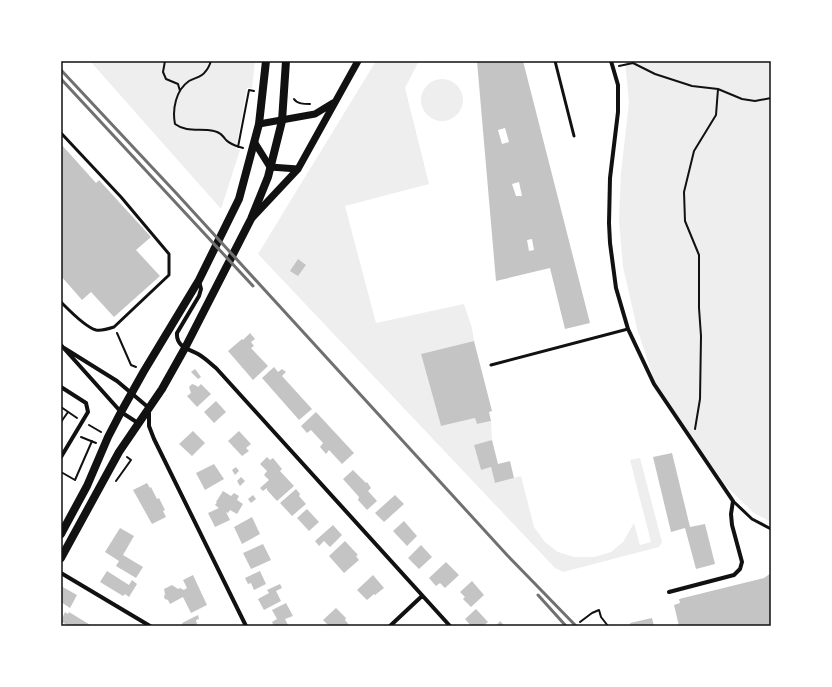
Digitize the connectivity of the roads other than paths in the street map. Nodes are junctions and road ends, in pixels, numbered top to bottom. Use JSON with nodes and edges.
{"nodes":[{"id":1,"x":266,"y":61,"type":"edge"},
{"id":2,"x":286,"y":61,"type":"edge"},
{"id":3,"x":358,"y":61,"type":"edge"},
{"id":4,"x":555,"y":61,"type":"edge"},
{"id":5,"x":611,"y":61,"type":"edge"},
{"id":6,"x":334,"y":102,"type":"junction"},
{"id":7,"x":282,"y":121,"type":"junction"},
{"id":8,"x":259,"y":124,"type":"junction"},
{"id":9,"x":61,"y":133,"type":"edge"},
{"id":10,"x":574,"y":136,"type":"dead end"},
{"id":11,"x":255,"y":143,"type":"junction"},
{"id":12,"x":270,"y":167,"type":"junction"},
{"id":13,"x":298,"y":169,"type":"junction"},
{"id":14,"x":252,"y":219,"type":"junction"},
{"id":15,"x":199,"y":280,"type":"junction"},
{"id":16,"x":61,"y":302,"type":"edge"},
{"id":17,"x":628,"y":329,"type":"junction"},
{"id":18,"x":63,"y":346,"type":"edge"},
{"id":19,"x":185,"y":348,"type":"junction"},
{"id":20,"x":61,"y":354,"type":"edge"},
{"id":21,"x":491,"y":365,"type":"dead end"},
{"id":22,"x":61,"y":387,"type":"edge"},
{"id":23,"x":131,"y":393,"type":"junction"},
{"id":24,"x":149,"y":408,"type":"junction"},
{"id":25,"x":121,"y":412,"type":"junction"},
{"id":26,"x":138,"y":423,"type":"junction"},
{"id":27,"x":61,"y":457,"type":"edge"},
{"id":28,"x":733,"y":501,"type":"junction"},
{"id":29,"x":771,"y":529,"type":"edge"},
{"id":30,"x":61,"y":534,"type":"edge"},
{"id":31,"x":61,"y":558,"type":"edge"},
{"id":32,"x":61,"y":573,"type":"edge"},
{"id":33,"x":668,"y":592,"type":"dead end"},
{"id":34,"x":422,"y":596,"type":"junction"},
{"id":35,"x":150,"y":626,"type":"edge"},
{"id":36,"x":246,"y":626,"type":"edge"},
{"id":37,"x":390,"y":626,"type":"edge"},
{"id":38,"x":450,"y":626,"type":"edge"}],
"edges":[{"from":1,"to":8,"type":"main road"},
{"from":2,"to":7,"type":"main road"},
{"from":3,"to":6,"type":"street"},
{"from":4,"to":10,"type":"lane"},
{"from":5,"to":17,"type":"street"},
{"from":6,"to":7,"type":"street"},
{"from":6,"to":13,"type":"street"},
{"from":7,"to":8,"type":"street"},
{"from":7,"to":12,"type":"main road"},
{"from":8,"to":11,"type":"main road"},
{"from":9,"to":16,"type":"lane"},
{"from":11,"to":12,"type":"street"},
{"from":11,"to":15,"type":"main road"},
{"from":12,"to":13,"type":"street"},
{"from":12,"to":14,"type":"main road"},
{"from":13,"to":14,"type":"street"},
{"from":14,"to":19,"type":"main road"},
{"from":15,"to":19,"type":"street"},
{"from":15,"to":23,"type":"main road"},
{"from":17,"to":21,"type":"lane"},
{"from":17,"to":28,"type":"street"},
{"from":18,"to":20,"type":"street"},
{"from":18,"to":23,"type":"street"},
{"from":18,"to":25,"type":"street"},
{"from":19,"to":24,"type":"main road"},
{"from":19,"to":34,"type":"street"},
{"from":22,"to":27,"type":"street"},
{"from":23,"to":24,"type":"street"},
{"from":23,"to":25,"type":"main road"},
{"from":24,"to":26,"type":"main road"},
{"from":24,"to":36,"type":"street"},
{"from":25,"to":26,"type":"street"},
{"from":25,"to":30,"type":"main road"},
{"from":26,"to":31,"type":"main road"},
{"from":28,"to":29,"type":"lane"},
{"from":28,"to":33,"type":"street"},
{"from":32,"to":35,"type":"street"},
{"from":34,"to":37,"type":"street"},
{"from":34,"to":38,"type":"street"}]}
